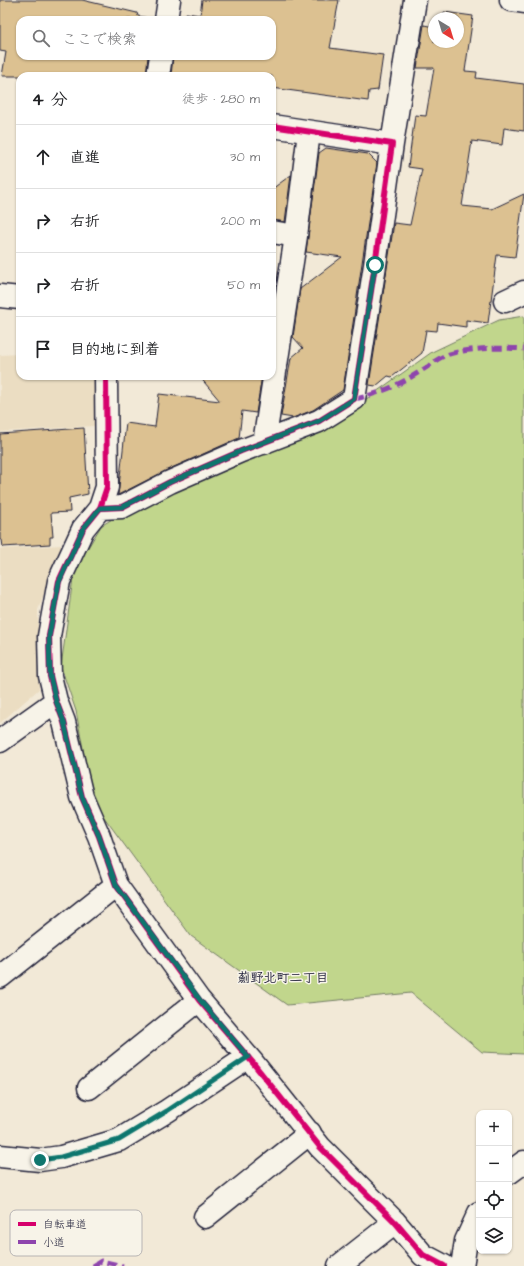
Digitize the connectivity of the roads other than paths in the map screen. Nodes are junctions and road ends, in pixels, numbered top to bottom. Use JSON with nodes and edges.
{"nodes":[{"id":1,"x":169,"y":0,"type":"edge"},
{"id":2,"x":415,"y":0,"type":"edge"},
{"id":3,"x":511,"y":0,"type":"edge"},
{"id":4,"x":524,"y":2,"type":"edge"},
{"id":5,"x":167,"y":16,"type":"edge"},
{"id":6,"x":160,"y":60,"type":"edge"},
{"id":7,"x":159,"y":72,"type":"edge"},
{"id":8,"x":276,"y":127,"type":"edge"},
{"id":9,"x":309,"y":132,"type":"junction"},
{"id":10,"x":392,"y":144,"type":"junction"},
{"id":11,"x":276,"y":233,"type":"edge"},
{"id":12,"x":296,"y":236,"type":"junction"},
{"id":13,"x":0,"y":296,"type":"edge"},
{"id":14,"x":16,"y":298,"type":"edge"},
{"id":15,"x":276,"y":365,"type":"edge"},
{"id":16,"x":106,"y":380,"type":"edge"},
{"id":17,"x":274,"y":380,"type":"edge"},
{"id":18,"x":264,"y":443,"type":"junction"},
{"id":19,"x":100,"y":508,"type":"junction"},
{"id":20,"x":56,"y":701,"type":"junction"},
{"id":21,"x":0,"y":740,"type":"edge"},
{"id":22,"x":116,"y":885,"type":"junction"},
{"id":23,"x":0,"y":977,"type":"edge"},
{"id":24,"x":200,"y":1000,"type":"junction"},
{"id":25,"x":248,"y":1057,"type":"junction"},
{"id":26,"x":89,"y":1088,"type":"dead end"},
{"id":27,"x":310,"y":1133,"type":"junction"},
{"id":28,"x":0,"y":1156,"type":"edge"},
{"id":29,"x":524,"y":1162,"type":"edge"},
{"id":30,"x":512,"y":1171,"type":"edge"},
{"id":31,"x":205,"y":1217,"type":"dead end"},
{"id":32,"x":477,"y":1218,"type":"edge"},
{"id":33,"x":395,"y":1222,"type":"junction"},
{"id":34,"x":339,"y":1266,"type":"edge"},
{"id":35,"x":444,"y":1266,"type":"edge"},
{"id":36,"x":462,"y":1266,"type":"edge"}],
"edges":[{"from":1,"to":5,"type":"street"},
{"from":2,"to":10,"type":"street"},
{"from":3,"to":4,"type":"street"},
{"from":6,"to":7,"type":"street"},
{"from":8,"to":9,"type":"street"},
{"from":9,"to":10,"type":"street"},
{"from":9,"to":12,"type":"street"},
{"from":10,"to":18,"type":"street"},
{"from":11,"to":12,"type":"street"},
{"from":12,"to":15,"type":"street"},
{"from":13,"to":14,"type":"street"},
{"from":16,"to":19,"type":"street"},
{"from":17,"to":18,"type":"street"},
{"from":18,"to":19,"type":"street"},
{"from":19,"to":20,"type":"street"},
{"from":20,"to":21,"type":"street"},
{"from":20,"to":22,"type":"street"},
{"from":22,"to":23,"type":"street"},
{"from":22,"to":24,"type":"street"},
{"from":24,"to":25,"type":"street"},
{"from":24,"to":26,"type":"street"},
{"from":25,"to":27,"type":"street"},
{"from":25,"to":28,"type":"street"},
{"from":27,"to":31,"type":"street"},
{"from":27,"to":33,"type":"street"},
{"from":29,"to":30,"type":"street"},
{"from":32,"to":36,"type":"street"},
{"from":33,"to":34,"type":"street"},
{"from":33,"to":35,"type":"street"}]}
